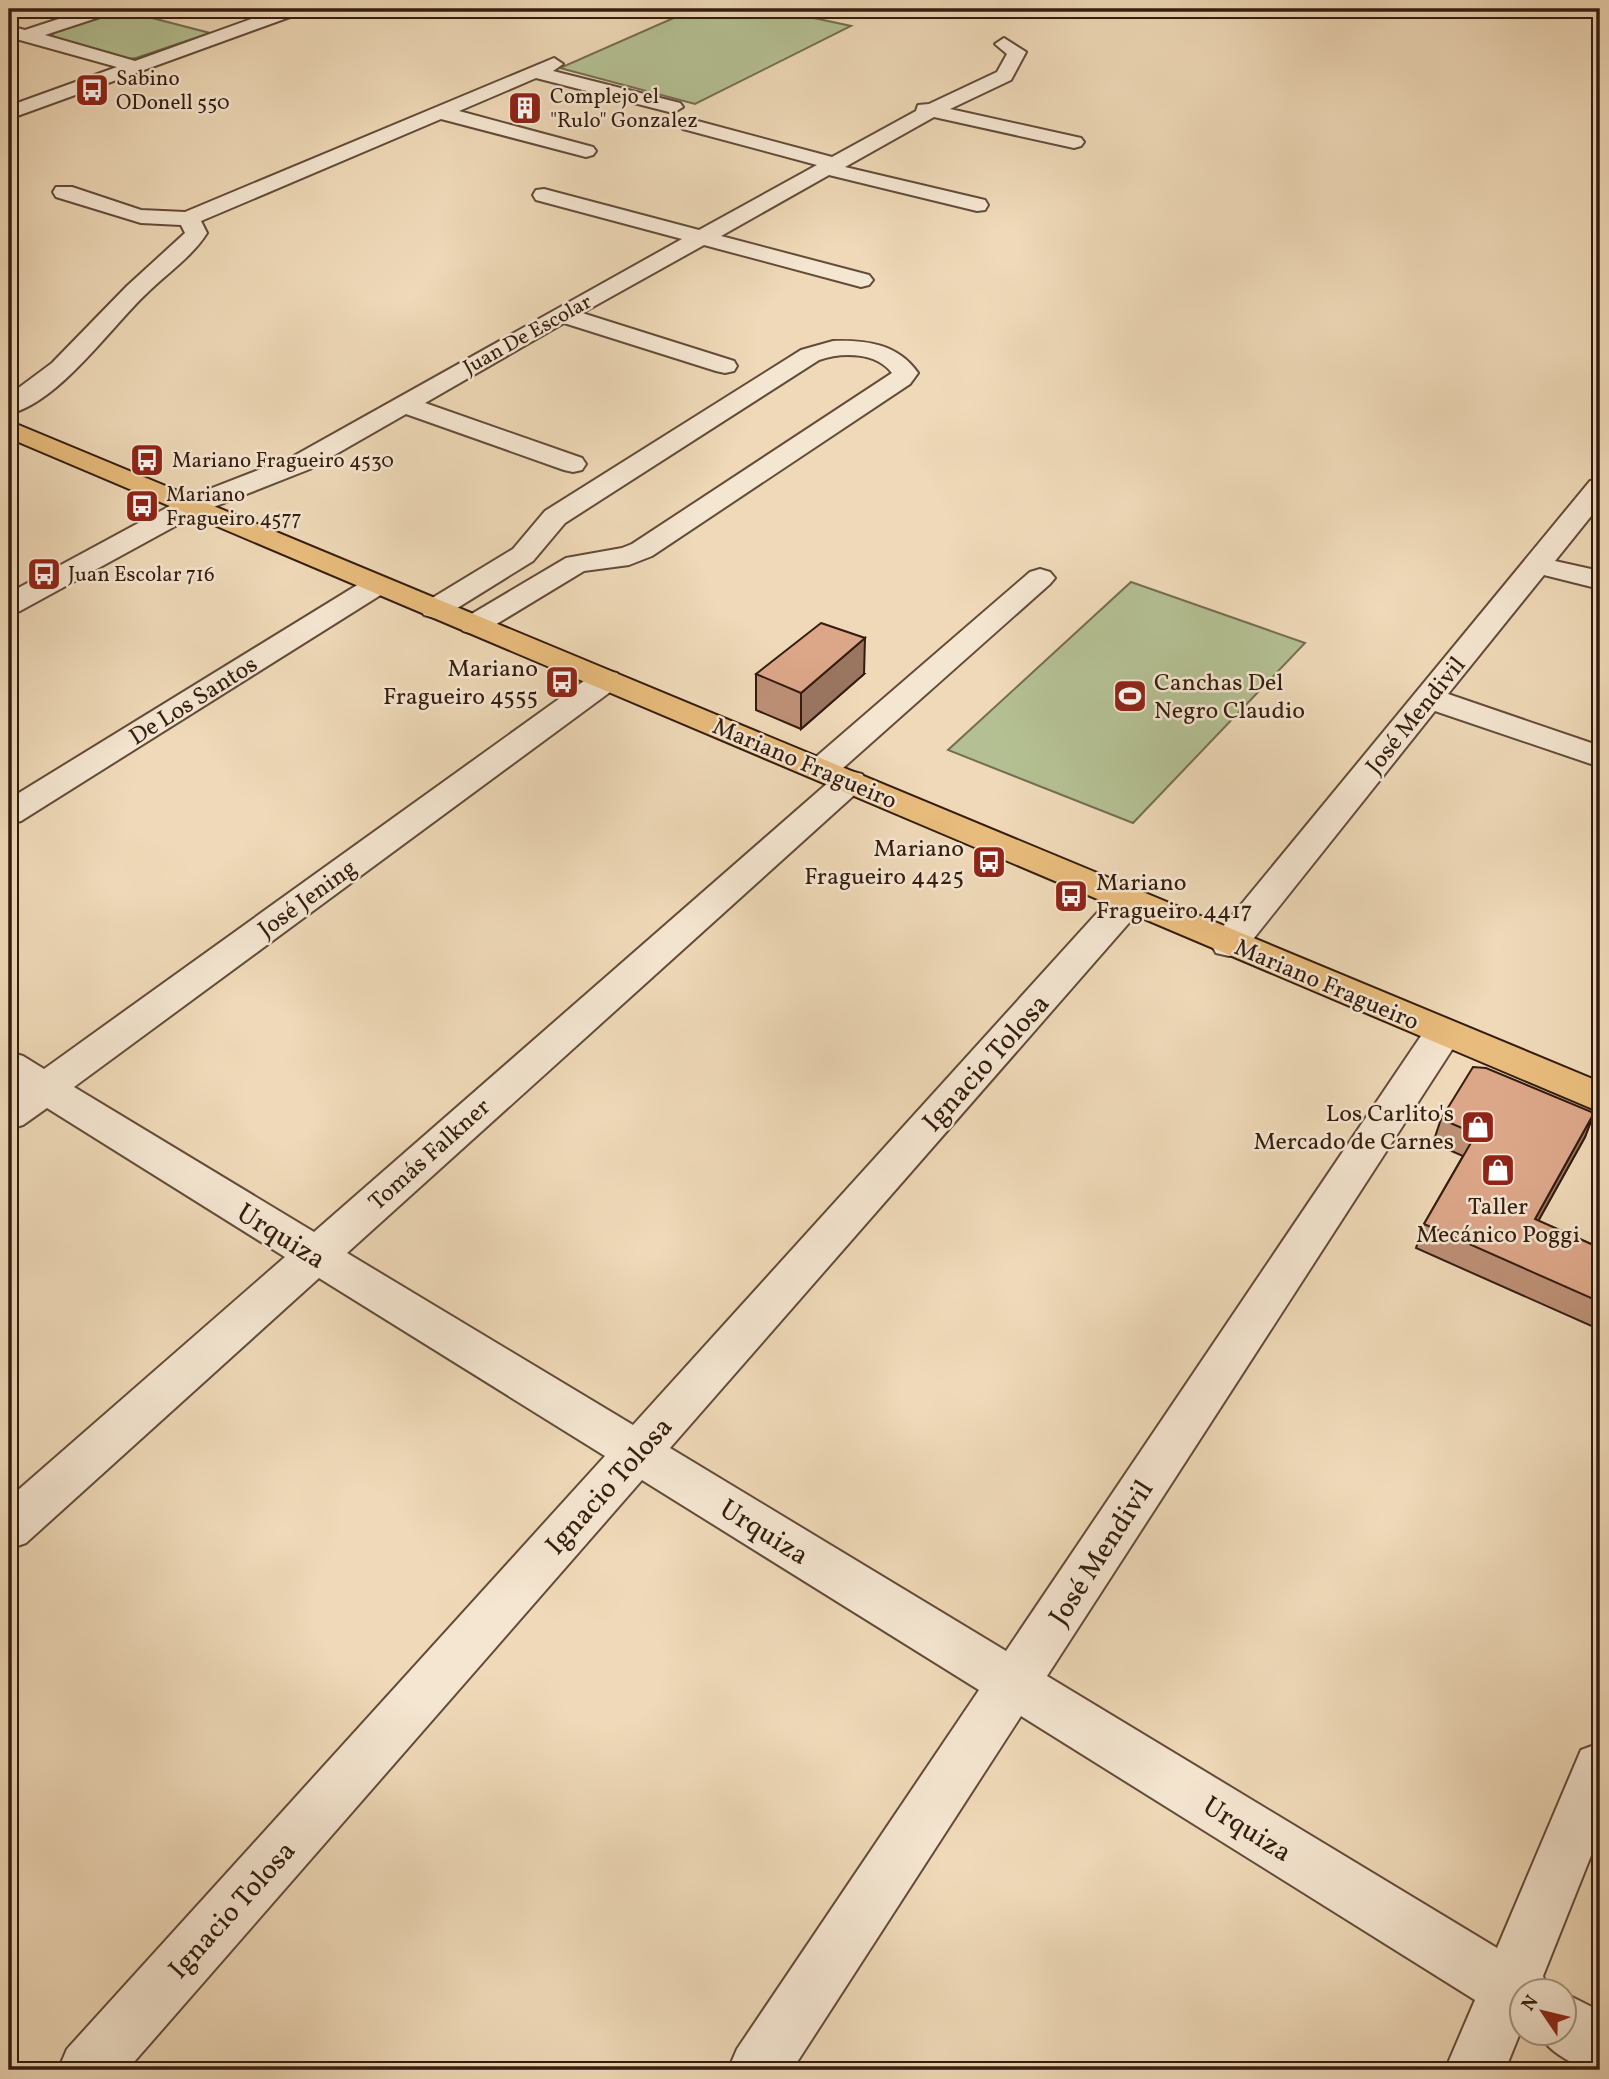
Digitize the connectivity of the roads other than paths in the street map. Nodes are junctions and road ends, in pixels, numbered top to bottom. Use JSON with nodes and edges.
{"nodes":[{"id":1,"x":106,"y":9,"type":"edge"},
{"id":2,"x":295,"y":9,"type":"edge"},
{"id":3,"x":17,"y":33,"type":"edge"},
{"id":4,"x":1004,"y":44,"type":"dead end"},
{"id":5,"x":554,"y":64,"type":"dead end"},
{"id":6,"x":137,"y":66,"type":"junction"},
{"id":7,"x":534,"y":72,"type":"junction"},
{"id":8,"x":673,"y":107,"type":"dead end"},
{"id":9,"x":12,"y":109,"type":"edge"},
{"id":10,"x":932,"y":110,"type":"junction"},
{"id":11,"x":439,"y":112,"type":"junction"},
{"id":12,"x":690,"y":125,"type":"dead end"},
{"id":13,"x":1074,"y":142,"type":"dead end"},
{"id":14,"x":586,"y":151,"type":"dead end"},
{"id":15,"x":832,"y":166,"type":"junction"},
{"id":16,"x":64,"y":192,"type":"dead end"},
{"id":17,"x":544,"y":195,"type":"dead end"},
{"id":18,"x":976,"y":205,"type":"dead end"},
{"id":19,"x":189,"y":218,"type":"junction"},
{"id":20,"x":699,"y":239,"type":"junction"},
{"id":21,"x":651,"y":265,"type":"junction"},
{"id":22,"x":860,"y":280,"type":"dead end"},
{"id":23,"x":562,"y":314,"type":"junction"},
{"id":24,"x":507,"y":346,"type":"junction"},
{"id":25,"x":725,"y":366,"type":"dead end"},
{"id":26,"x":422,"y":367,"type":"dead end"},
{"id":27,"x":466,"y":369,"type":"junction"},
{"id":28,"x":360,"y":400,"type":"dead end"},
{"id":29,"x":404,"y":404,"type":"junction"},
{"id":30,"x":9,"y":405,"type":"edge"},
{"id":31,"x":374,"y":422,"type":"junction"},
{"id":32,"x":12,"y":434,"type":"edge"},
{"id":33,"x":573,"y":464,"type":"dead end"},
{"id":34,"x":1600,"y":487,"type":"edge"},
{"id":35,"x":191,"y":506,"type":"junction"},
{"id":36,"x":532,"y":546,"type":"junction"},
{"id":37,"x":576,"y":564,"type":"junction"},
{"id":38,"x":1538,"y":565,"type":"junction"},
{"id":39,"x":1040,"y":578,"type":"dead end"},
{"id":40,"x":1600,"y":580,"type":"edge"},
{"id":41,"x":377,"y":585,"type":"junction"},
{"id":42,"x":9,"y":605,"type":"edge"},
{"id":43,"x":435,"y":609,"type":"junction"},
{"id":44,"x":474,"y":625,"type":"junction"},
{"id":45,"x":606,"y":680,"type":"junction"},
{"id":46,"x":1428,"y":698,"type":"junction"},
{"id":47,"x":1600,"y":757,"type":"edge"},
{"id":48,"x":836,"y":775,"type":"junction"},
{"id":49,"x":9,"y":814,"type":"edge"},
{"id":50,"x":1129,"y":900,"type":"junction"},
{"id":51,"x":1229,"y":944,"type":"junction"},
{"id":52,"x":1443,"y":1033,"type":"junction"},
{"id":53,"x":21,"y":1090,"type":"edge"},
{"id":54,"x":1600,"y":1098,"type":"edge"},
{"id":55,"x":315,"y":1255,"type":"junction"},
{"id":56,"x":637,"y":1453,"type":"junction"},
{"id":57,"x":9,"y":1528,"type":"edge"},
{"id":58,"x":1013,"y":1684,"type":"junction"},
{"id":59,"x":1600,"y":1768,"type":"edge"},
{"id":60,"x":1520,"y":1978,"type":"edge"},
{"id":61,"x":1508,"y":1988,"type":"edge"},
{"id":62,"x":1508,"y":2006,"type":"edge"},
{"id":63,"x":1578,"y":2031,"type":"edge"},
{"id":64,"x":1600,"y":2045,"type":"edge"},
{"id":65,"x":88,"y":2070,"type":"edge"},
{"id":66,"x":758,"y":2070,"type":"edge"},
{"id":67,"x":1475,"y":2070,"type":"edge"}],
"edges":[{"from":1,"to":3,"type":"street"},
{"from":2,"to":6,"type":"street"},
{"from":3,"to":6,"type":"street"},
{"from":4,"to":10,"type":"street","name":"Juan De Escolar"},
{"from":5,"to":7,"type":"street"},
{"from":6,"to":9,"type":"street"},
{"from":7,"to":8,"type":"street"},
{"from":7,"to":11,"type":"street"},
{"from":10,"to":13,"type":"street"},
{"from":10,"to":15,"type":"street","name":"Juan De Escolar"},
{"from":11,"to":14,"type":"street"},
{"from":11,"to":19,"type":"street"},
{"from":12,"to":15,"type":"street"},
{"from":15,"to":18,"type":"street"},
{"from":15,"to":20,"type":"street","name":"Juan De Escolar"},
{"from":16,"to":19,"type":"street"},
{"from":17,"to":20,"type":"street"},
{"from":19,"to":30,"type":"street"},
{"from":20,"to":21,"type":"street","name":"Juan De Escolar"},
{"from":20,"to":22,"type":"street"},
{"from":21,"to":23,"type":"street","name":"Juan De Escolar"},
{"from":21,"to":24,"type":"street"},
{"from":23,"to":24,"type":"street","name":"Juan De Escolar"},
{"from":23,"to":25,"type":"street"},
{"from":24,"to":27,"type":"street","name":"Juan De Escolar"},
{"from":26,"to":27,"type":"street"},
{"from":27,"to":29,"type":"street","name":"Juan De Escolar"},
{"from":28,"to":31,"type":"street"},
{"from":29,"to":31,"type":"street","name":"Juan De Escolar"},
{"from":29,"to":33,"type":"street"},
{"from":31,"to":35,"type":"street","name":"Juan De Escolar"},
{"from":32,"to":35,"type":"main road","name":"Mariano Fragueiro"},
{"from":34,"to":38,"type":"street","name":"José Mendivil"},
{"from":35,"to":41,"type":"main road","name":"Mariano Fragueiro"},
{"from":35,"to":42,"type":"street","name":"Juan De Escolar"},
{"from":36,"to":37,"type":"street"},
{"from":36,"to":37,"type":"street"},
{"from":36,"to":43,"type":"street"},
{"from":37,"to":44,"type":"street"},
{"from":38,"to":40,"type":"street"},
{"from":38,"to":46,"type":"street","name":"José Mendivil"},
{"from":39,"to":48,"type":"street","name":"Tomás Falkner"},
{"from":41,"to":43,"type":"main road","name":"Mariano Fragueiro"},
{"from":41,"to":49,"type":"street","name":"De Los Santos"},
{"from":43,"to":44,"type":"main road","name":"Mariano Fragueiro"},
{"from":44,"to":45,"type":"main road","name":"Mariano Fragueiro"},
{"from":45,"to":48,"type":"main road","name":"Mariano Fragueiro"},
{"from":45,"to":53,"type":"street","name":"José Jening"},
{"from":46,"to":47,"type":"street"},
{"from":46,"to":51,"type":"street","name":"José Mendivil"},
{"from":48,"to":50,"type":"main road","name":"Mariano Fragueiro"},
{"from":48,"to":55,"type":"street","name":"Tomás Falkner"},
{"from":50,"to":51,"type":"main road","name":"Mariano Fragueiro"},
{"from":50,"to":56,"type":"street","name":"Ignacio Tolosa"},
{"from":51,"to":52,"type":"main road","name":"Mariano Fragueiro"},
{"from":52,"to":54,"type":"main road","name":"Mariano Fragueiro"},
{"from":52,"to":58,"type":"street","name":"José Mendivil"},
{"from":53,"to":55,"type":"street","name":"Urquiza"},
{"from":55,"to":56,"type":"street","name":"Urquiza"},
{"from":55,"to":57,"type":"street","name":"Tomás Falkner"},
{"from":56,"to":58,"type":"street","name":"Urquiza"},
{"from":56,"to":65,"type":"street","name":"Ignacio Tolosa"},
{"from":58,"to":61,"type":"street","name":"Urquiza"},
{"from":58,"to":66,"type":"street","name":"José Mendivil"},
{"from":59,"to":60,"type":"street"},
{"from":62,"to":67,"type":"street"},
{"from":63,"to":64,"type":"street"}]}
